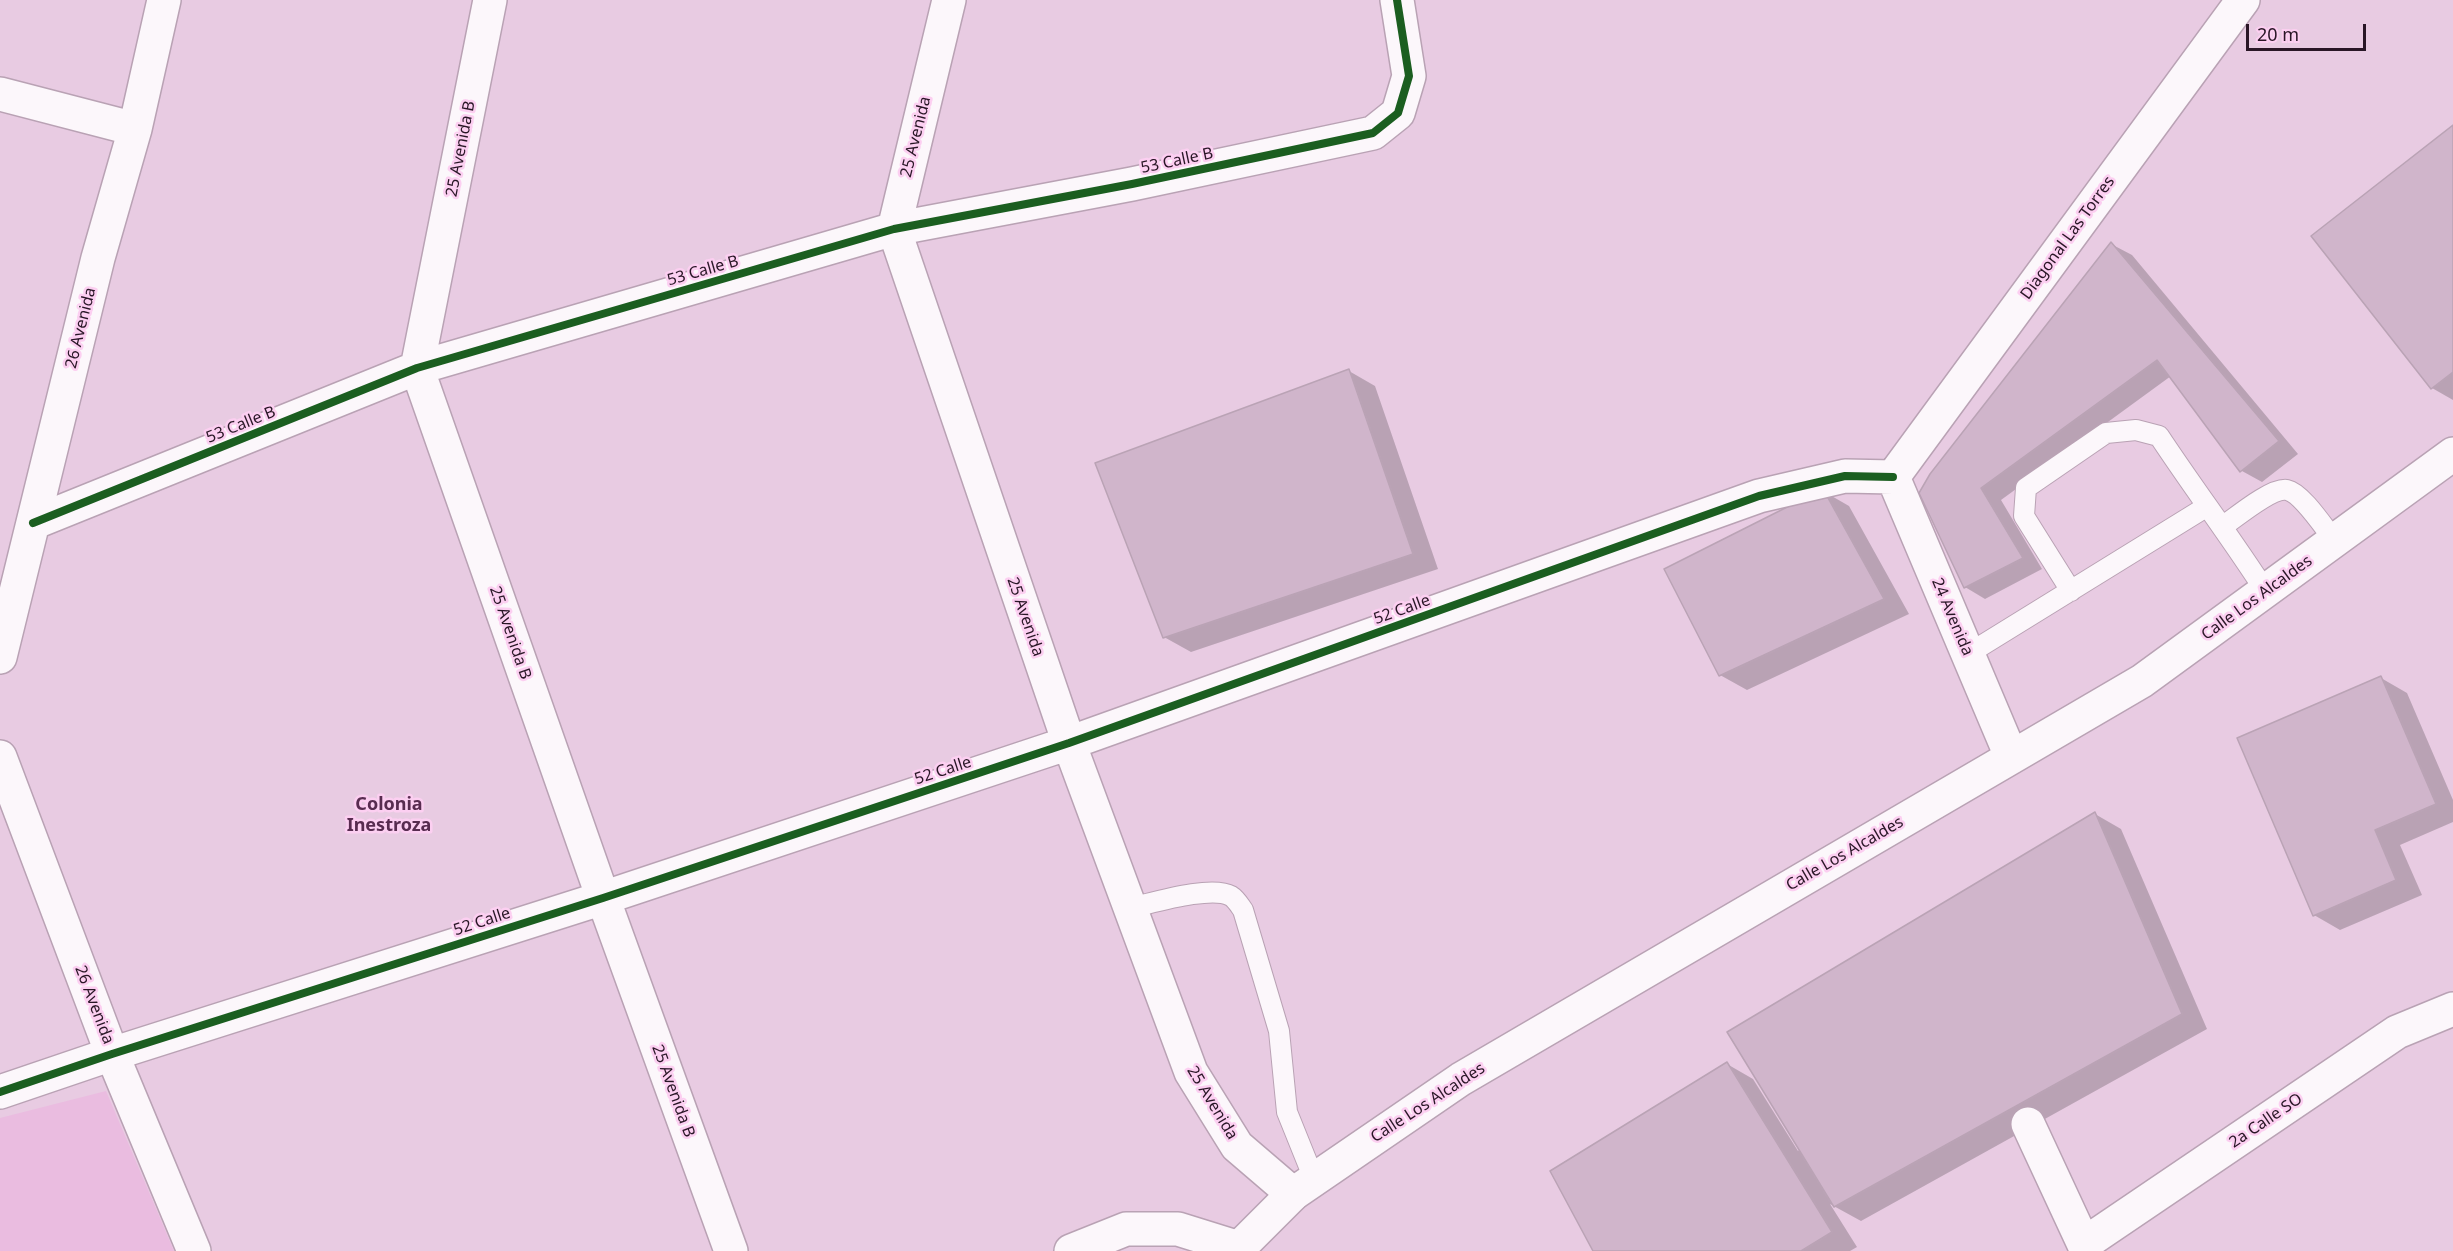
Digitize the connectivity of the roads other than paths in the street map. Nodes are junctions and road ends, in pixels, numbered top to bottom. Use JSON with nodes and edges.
{"nodes":[{"id":1,"x":164,"y":0,"type":"edge"},
{"id":2,"x":490,"y":0,"type":"edge"},
{"id":3,"x":949,"y":0,"type":"edge"},
{"id":4,"x":1397,"y":0,"type":"edge"},
{"id":5,"x":2243,"y":0,"type":"edge"},
{"id":6,"x":0,"y":94,"type":"edge"},
{"id":7,"x":135,"y":129,"type":"junction"},
{"id":8,"x":894,"y":229,"type":"junction"},
{"id":9,"x":417,"y":368,"type":"junction"},
{"id":10,"x":2453,"y":454,"type":"edge"},
{"id":11,"x":1893,"y":477,"type":"junction"},
{"id":12,"x":2206,"y":507,"type":"junction"},
{"id":13,"x":33,"y":524,"type":"junction"},
{"id":14,"x":2222,"y":527,"type":"junction"},
{"id":15,"x":2335,"y":541,"type":"junction"},
{"id":16,"x":9,"y":578,"type":"edge"},
{"id":17,"x":2071,"y":591,"type":"junction"},
{"id":18,"x":2266,"y":592,"type":"junction"},
{"id":19,"x":1968,"y":654,"type":"junction"},
{"id":20,"x":0,"y":657,"type":"edge"},
{"id":21,"x":1069,"y":743,"type":"junction"},
{"id":22,"x":2011,"y":756,"type":"junction"},
{"id":23,"x":0,"y":757,"type":"edge"},
{"id":24,"x":603,"y":898,"type":"junction"},
{"id":25,"x":1130,"y":908,"type":"junction"},
{"id":26,"x":2453,"y":1009,"type":"edge"},
{"id":27,"x":112,"y":1054,"type":"junction"},
{"id":28,"x":0,"y":1092,"type":"edge"},
{"id":29,"x":2028,"y":1124,"type":"dead end"},
{"id":30,"x":1304,"y":1186,"type":"junction"},
{"id":31,"x":2086,"y":1247,"type":"edge"},
{"id":32,"x":1237,"y":1250,"type":"edge"},
{"id":33,"x":194,"y":1251,"type":"edge"},
{"id":34,"x":731,"y":1251,"type":"edge"},
{"id":35,"x":1071,"y":1251,"type":"edge"}],
"edges":[{"from":1,"to":7,"type":"street","name":"26 Avenida"},
{"from":2,"to":9,"type":"street","name":"25 Avenida B"},
{"from":3,"to":8,"type":"street","name":"25 Avenida"},
{"from":4,"to":8,"type":"street","name":"53 Calle B"},
{"from":5,"to":11,"type":"street","name":"Diagonal Las Torres"},
{"from":6,"to":7,"type":"street"},
{"from":7,"to":13,"type":"street","name":"26 Avenida"},
{"from":8,"to":9,"type":"street","name":"53 Calle B"},
{"from":8,"to":21,"type":"street","name":"25 Avenida"},
{"from":9,"to":13,"type":"street","name":"53 Calle B"},
{"from":9,"to":24,"type":"street","name":"25 Avenida B"},
{"from":10,"to":15,"type":"street","name":"Calle Los Alcaldes"},
{"from":11,"to":19,"type":"street","name":"24 Avenida"},
{"from":11,"to":21,"type":"street","name":"52 Calle"},
{"from":12,"to":14,"type":"lane"},
{"from":12,"to":17,"type":"lane"},
{"from":12,"to":17,"type":"lane"},
{"from":13,"to":16,"type":"street","name":"26 Avenida"},
{"from":14,"to":15,"type":"lane"},
{"from":14,"to":18,"type":"lane"},
{"from":15,"to":18,"type":"street","name":"Calle Los Alcaldes"},
{"from":16,"to":20,"type":"street","name":"26 Avenida"},
{"from":17,"to":19,"type":"lane"},
{"from":18,"to":22,"type":"street","name":"Calle Los Alcaldes"},
{"from":19,"to":22,"type":"street","name":"24 Avenida"},
{"from":21,"to":24,"type":"street","name":"52 Calle"},
{"from":21,"to":25,"type":"street","name":"25 Avenida"},
{"from":22,"to":30,"type":"street","name":"Calle Los Alcaldes"},
{"from":23,"to":27,"type":"street","name":"26 Avenida"},
{"from":24,"to":27,"type":"street","name":"52 Calle"},
{"from":24,"to":34,"type":"street","name":"25 Avenida B"},
{"from":25,"to":30,"type":"street","name":"25 Avenida"},
{"from":25,"to":30,"type":"lane"},
{"from":26,"to":31,"type":"street","name":"2a Calle SO"},
{"from":27,"to":28,"type":"street","name":"52 Calle"},
{"from":27,"to":33,"type":"street","name":"26 Avenida"},
{"from":29,"to":31,"type":"street"},
{"from":30,"to":32,"type":"street","name":"Calle Los Alcaldes"},
{"from":32,"to":35,"type":"street"}]}
